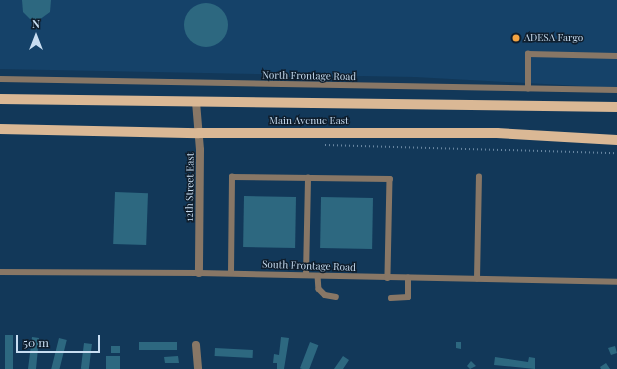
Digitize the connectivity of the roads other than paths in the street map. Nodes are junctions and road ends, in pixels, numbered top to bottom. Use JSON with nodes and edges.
{"nodes":[{"id":1,"x":617,"y":56,"type":"edge"},
{"id":2,"x":0,"y":79,"type":"edge"},
{"id":3,"x":528,"y":89,"type":"junction"},
{"id":4,"x":617,"y":90,"type":"edge"},
{"id":5,"x":0,"y":99,"type":"edge"},
{"id":6,"x":196,"y":102,"type":"junction"},
{"id":7,"x":617,"y":107,"type":"edge"},
{"id":8,"x":0,"y":129,"type":"edge"},
{"id":9,"x":199,"y":133,"type":"junction"},
{"id":10,"x":617,"y":140,"type":"edge"},
{"id":11,"x":479,"y":177,"type":"dead end"},
{"id":12,"x":308,"y":178,"type":"junction"},
{"id":13,"x":0,"y":272,"type":"edge"},
{"id":14,"x":199,"y":273,"type":"junction"},
{"id":15,"x":231,"y":274,"type":"junction"},
{"id":16,"x":306,"y":275,"type":"junction"},
{"id":17,"x":318,"y":276,"type":"junction"},
{"id":18,"x":388,"y":278,"type":"junction"},
{"id":19,"x":408,"y":278,"type":"junction"},
{"id":20,"x":478,"y":279,"type":"junction"},
{"id":21,"x":617,"y":282,"type":"edge"},
{"id":22,"x":336,"y":297,"type":"dead end"},
{"id":23,"x":391,"y":298,"type":"dead end"},
{"id":24,"x":196,"y":345,"type":"dead end"},
{"id":25,"x":198,"y":369,"type":"edge"}],
"edges":[{"from":1,"to":3,"type":"lane"},
{"from":2,"to":3,"type":"lane","name":"North Frontage Road"},
{"from":3,"to":4,"type":"lane","name":"North Frontage Road"},
{"from":5,"to":6,"type":"main road","name":"Main Avenue East"},
{"from":6,"to":7,"type":"main road","name":"Main Avenue East"},
{"from":6,"to":9,"type":"street","name":"12th Street East"},
{"from":8,"to":9,"type":"main road","name":"Main Avenue East"},
{"from":9,"to":10,"type":"main road","name":"Main Avenue East"},
{"from":9,"to":14,"type":"street","name":"12th Street East"},
{"from":11,"to":20,"type":"lane"},
{"from":12,"to":15,"type":"lane"},
{"from":12,"to":16,"type":"lane"},
{"from":12,"to":18,"type":"lane"},
{"from":13,"to":14,"type":"lane","name":"South Frontage Road"},
{"from":14,"to":15,"type":"lane","name":"South Frontage Road"},
{"from":15,"to":16,"type":"lane","name":"South Frontage Road"},
{"from":16,"to":17,"type":"lane","name":"South Frontage Road"},
{"from":17,"to":18,"type":"lane","name":"South Frontage Road"},
{"from":17,"to":22,"type":"lane"},
{"from":18,"to":19,"type":"lane","name":"South Frontage Road"},
{"from":19,"to":20,"type":"lane","name":"South Frontage Road"},
{"from":19,"to":23,"type":"lane"},
{"from":20,"to":21,"type":"lane","name":"South Frontage Road"},
{"from":24,"to":25,"type":"street"}]}
